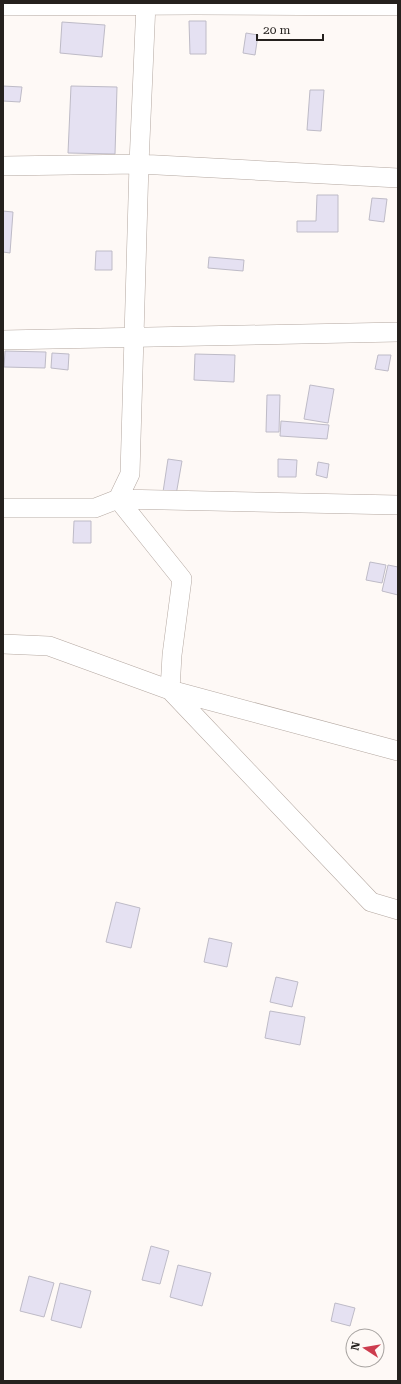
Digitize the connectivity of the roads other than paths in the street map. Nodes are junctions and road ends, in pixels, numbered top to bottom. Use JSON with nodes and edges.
{"nodes":[{"id":1,"x":146,"y":4,"type":"edge"},
{"id":2,"x":3,"y":6,"type":"edge"},
{"id":3,"x":398,"y":6,"type":"edge"},
{"id":4,"x":139,"y":164,"type":"junction"},
{"id":5,"x":3,"y":166,"type":"edge"},
{"id":6,"x":398,"y":178,"type":"edge"},
{"id":7,"x":398,"y":332,"type":"edge"},
{"id":8,"x":133,"y":338,"type":"junction"},
{"id":9,"x":3,"y":340,"type":"edge"},
{"id":10,"x":118,"y":498,"type":"junction"},
{"id":11,"x":398,"y":505,"type":"edge"},
{"id":12,"x":3,"y":508,"type":"edge"},
{"id":13,"x":3,"y":644,"type":"edge"},
{"id":14,"x":170,"y":690,"type":"junction"},
{"id":15,"x":398,"y":751,"type":"edge"},
{"id":16,"x":398,"y":910,"type":"edge"}],
"edges":[{"from":1,"to":2,"type":"street"},
{"from":1,"to":3,"type":"street"},
{"from":1,"to":4,"type":"street"},
{"from":4,"to":5,"type":"street"},
{"from":4,"to":6,"type":"street"},
{"from":4,"to":8,"type":"street"},
{"from":7,"to":8,"type":"street"},
{"from":8,"to":9,"type":"street"},
{"from":8,"to":10,"type":"street"},
{"from":10,"to":11,"type":"street"},
{"from":10,"to":12,"type":"street"},
{"from":10,"to":14,"type":"street"},
{"from":13,"to":14,"type":"street"},
{"from":14,"to":15,"type":"street"},
{"from":14,"to":16,"type":"street"}]}
